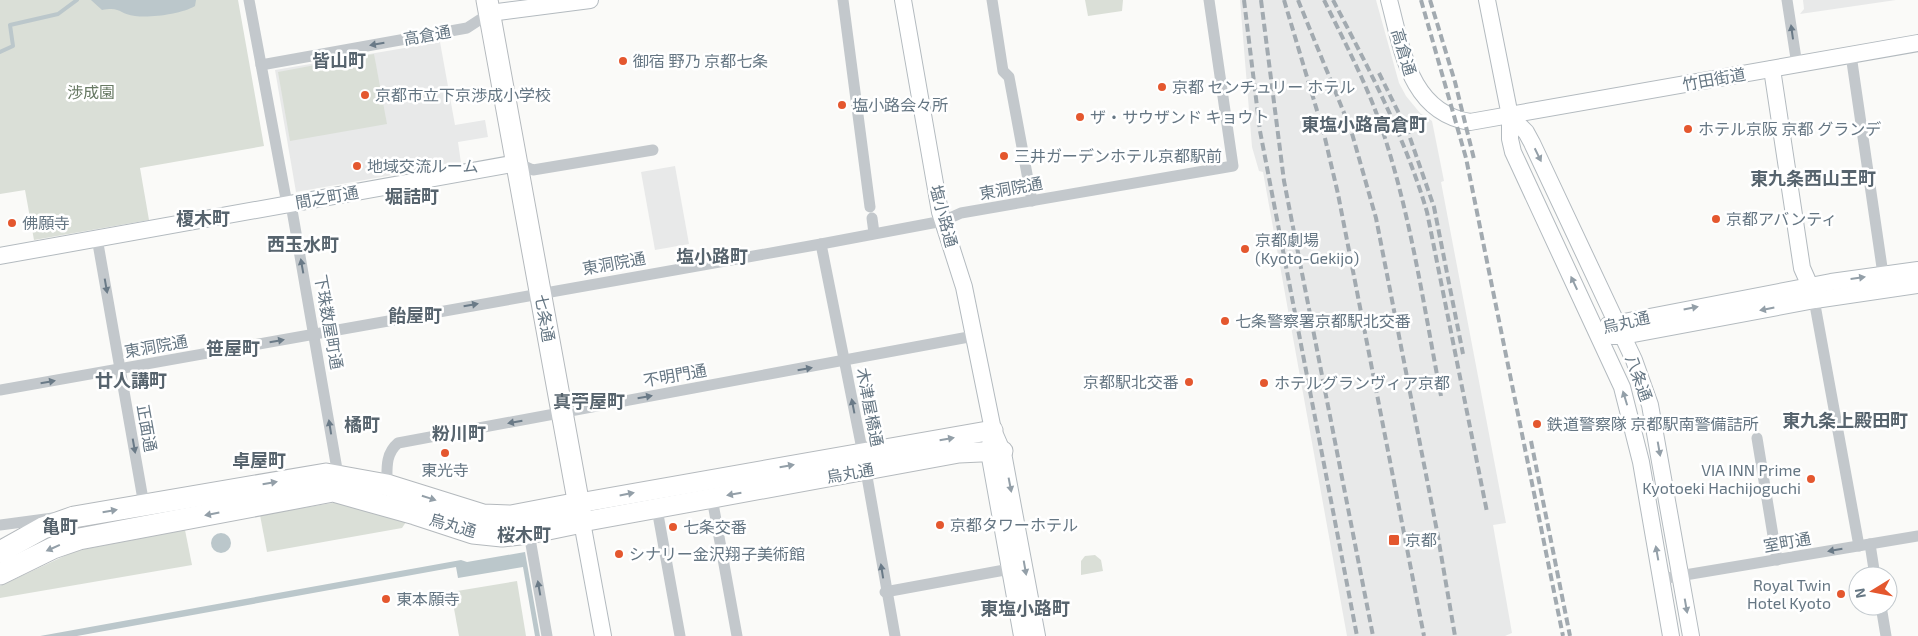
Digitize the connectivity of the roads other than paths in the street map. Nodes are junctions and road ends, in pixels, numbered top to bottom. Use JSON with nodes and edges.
{"nodes":[{"id":1,"x":249,"y":0,"type":"edge"},
{"id":2,"x":590,"y":0,"type":"edge"},
{"id":3,"x":843,"y":0,"type":"edge"},
{"id":4,"x":904,"y":0,"type":"edge"},
{"id":5,"x":992,"y":0,"type":"edge"},
{"id":6,"x":1209,"y":0,"type":"edge"},
{"id":7,"x":1389,"y":0,"type":"edge"},
{"id":8,"x":1487,"y":0,"type":"edge"},
{"id":9,"x":1787,"y":0,"type":"edge"},
{"id":10,"x":489,"y":6,"type":"edge"},
{"id":11,"x":1918,"y":44,"type":"edge"},
{"id":12,"x":1851,"y":55,"type":"junction"},
{"id":13,"x":261,"y":65,"type":"junction"},
{"id":14,"x":1797,"y":65,"type":"junction"},
{"id":15,"x":1772,"y":70,"type":"junction"},
{"id":16,"x":1510,"y":116,"type":"junction"},
{"id":17,"x":653,"y":150,"type":"dead end"},
{"id":18,"x":517,"y":164,"type":"junction"},
{"id":19,"x":1032,"y":201,"type":"junction"},
{"id":20,"x":287,"y":204,"type":"junction"},
{"id":21,"x":943,"y":222,"type":"junction"},
{"id":22,"x":874,"y":233,"type":"junction"},
{"id":23,"x":97,"y":238,"type":"junction"},
{"id":24,"x":821,"y":244,"type":"junction"},
{"id":25,"x":0,"y":256,"type":"edge"},
{"id":26,"x":1918,"y":270,"type":"edge"},
{"id":27,"x":1884,"y":282,"type":"junction"},
{"id":28,"x":1918,"y":285,"type":"edge"},
{"id":29,"x":541,"y":293,"type":"junction"},
{"id":30,"x":1812,"y":293,"type":"junction"},
{"id":31,"x":1595,"y":327,"type":"junction"},
{"id":32,"x":1620,"y":329,"type":"junction"},
{"id":33,"x":315,"y":334,"type":"junction"},
{"id":34,"x":974,"y":336,"type":"junction"},
{"id":35,"x":845,"y":362,"type":"junction"},
{"id":36,"x":121,"y":368,"type":"junction"},
{"id":37,"x":0,"y":390,"type":"edge"},
{"id":38,"x":562,"y":413,"type":"junction"},
{"id":39,"x":992,"y":430,"type":"junction"},
{"id":40,"x":1757,"y":438,"type":"dead end"},
{"id":41,"x":996,"y":451,"type":"junction"},
{"id":42,"x":864,"y":462,"type":"junction"},
{"id":43,"x":342,"y":484,"type":"junction"},
{"id":44,"x":387,"y":485,"type":"junction"},
{"id":45,"x":712,"y":498,"type":"junction"},
{"id":46,"x":144,"y":505,"type":"junction"},
{"id":47,"x":658,"y":509,"type":"junction"},
{"id":48,"x":581,"y":513,"type":"junction"},
{"id":49,"x":74,"y":517,"type":"junction"},
{"id":50,"x":0,"y":525,"type":"edge"},
{"id":51,"x":148,"y":526,"type":"junction"},
{"id":52,"x":529,"y":533,"type":"junction"},
{"id":53,"x":1918,"y":536,"type":"edge"},
{"id":54,"x":1864,"y":545,"type":"junction"},
{"id":55,"x":0,"y":552,"type":"edge"},
{"id":56,"x":1777,"y":560,"type":"junction"},
{"id":57,"x":1872,"y":566,"type":"edge"},
{"id":58,"x":1010,"y":569,"type":"junction"},
{"id":59,"x":0,"y":574,"type":"edge"},
{"id":60,"x":1681,"y":576,"type":"junction"},
{"id":61,"x":1662,"y":579,"type":"junction"},
{"id":62,"x":885,"y":592,"type":"junction"},
{"id":63,"x":1883,"y":616,"type":"edge"},
{"id":64,"x":548,"y":636,"type":"edge"},
{"id":65,"x":603,"y":636,"type":"edge"},
{"id":66,"x":680,"y":636,"type":"edge"},
{"id":67,"x":737,"y":636,"type":"edge"},
{"id":68,"x":895,"y":636,"type":"edge"},
{"id":69,"x":1022,"y":636,"type":"edge"},
{"id":70,"x":1037,"y":636,"type":"edge"},
{"id":71,"x":1671,"y":636,"type":"edge"},
{"id":72,"x":1691,"y":636,"type":"edge"},
{"id":73,"x":1886,"y":636,"type":"edge"}],
"edges":[{"from":1,"to":13,"type":"street","name":"下珠数屋町通"},
{"from":2,"to":10,"type":"street","name":"高倉通"},
{"from":3,"to":22,"type":"street"},
{"from":4,"to":21,"type":"street","name":"塩小路通"},
{"from":5,"to":19,"type":"street"},
{"from":6,"to":19,"type":"street","name":"東洞院通"},
{"from":7,"to":16,"type":"street","name":"高倉通"},
{"from":8,"to":16,"type":"street","name":"八条通"},
{"from":14,"to":9,"type":"street","one_way":true},
{"from":10,"to":13,"type":"street","name":"高倉通","one_way":true},
{"from":10,"to":18,"type":"highway","name":"七条通"},
{"from":11,"to":12,"type":"street","name":"竹田街道"},
{"from":12,"to":14,"type":"street","name":"竹田街道"},
{"from":12,"to":27,"type":"street"},
{"from":13,"to":20,"type":"street","name":"下珠数屋町通"},
{"from":14,"to":15,"type":"street","name":"竹田街道"},
{"from":15,"to":16,"type":"street","name":"竹田街道"},
{"from":15,"to":30,"type":"street"},
{"from":31,"to":16,"type":"street","name":"八条通","one_way":true},
{"from":16,"to":32,"type":"street","name":"八条通","one_way":true},
{"from":17,"to":18,"type":"street","name":"間之町通"},
{"from":18,"to":20,"type":"street","name":"間之町通"},
{"from":18,"to":29,"type":"highway","name":"七条通"},
{"from":19,"to":21,"type":"street","name":"東洞院通"},
{"from":20,"to":23,"type":"street","name":"間之町通"},
{"from":33,"to":20,"type":"street","name":"下珠数屋町通","one_way":true},
{"from":21,"to":22,"type":"street","name":"東洞院通"},
{"from":21,"to":34,"type":"street","name":"塩小路通"},
{"from":22,"to":24,"type":"street","name":"東洞院通"},
{"from":23,"to":25,"type":"street","name":"間之町通"},
{"from":23,"to":36,"type":"street","name":"正面通","one_way":true},
{"from":24,"to":29,"type":"street","name":"東洞院通"},
{"from":24,"to":35,"type":"street","name":"木津屋橋通"},
{"from":26,"to":27,"type":"street","name":"烏丸通"},
{"from":27,"to":28,"type":"street","name":"烏丸通"},
{"from":27,"to":30,"type":"street","name":"烏丸通"},
{"from":33,"to":29,"type":"street","name":"東洞院通","one_way":true},
{"from":29,"to":38,"type":"highway","name":"七条通"},
{"from":30,"to":32,"type":"street","name":"烏丸通"},
{"from":30,"to":54,"type":"street"},
{"from":31,"to":32,"type":"street","name":"烏丸通"},
{"from":61,"to":31,"type":"street","name":"八条通","one_way":true},
{"from":32,"to":60,"type":"street","name":"八条通","one_way":true},
{"from":36,"to":33,"type":"street","name":"東洞院通","one_way":true},
{"from":43,"to":33,"type":"street","name":"下珠数屋町通","one_way":true},
{"from":34,"to":35,"type":"street","name":"不明門通"},
{"from":34,"to":39,"type":"street","name":"塩小路通"},
{"from":38,"to":35,"type":"street","name":"不明門通","one_way":true},
{"from":42,"to":35,"type":"street","name":"木津屋橋通","one_way":true},
{"from":37,"to":36,"type":"street","name":"東洞院通","one_way":true},
{"from":36,"to":46,"type":"street","name":"正面通","one_way":true},
{"from":38,"to":44,"type":"street","name":"不明門通","one_way":true},
{"from":38,"to":48,"type":"highway","name":"七条通"},
{"from":39,"to":41,"type":"street","name":"塩小路通"},
{"from":42,"to":39,"type":"main road","name":"烏丸通","one_way":true},
{"from":40,"to":56,"type":"street"},
{"from":41,"to":42,"type":"main road","name":"烏丸通"},
{"from":41,"to":58,"type":"street","name":"塩小路通"},
{"from":41,"to":70,"type":"street","name":"塩小路通","one_way":true},
{"from":42,"to":45,"type":"main road","name":"烏丸通","one_way":true},
{"from":48,"to":42,"type":"main road","name":"烏丸通","one_way":true},
{"from":62,"to":42,"type":"street","name":"木津屋橋通","one_way":true},
{"from":43,"to":44,"type":"highway","name":"烏丸通"},
{"from":46,"to":43,"type":"highway","name":"烏丸通","one_way":true},
{"from":43,"to":51,"type":"highway","name":"烏丸通","one_way":true},
{"from":43,"to":52,"type":"highway","name":"烏丸通"},
{"from":44,"to":48,"type":"highway","name":"烏丸通","one_way":true},
{"from":45,"to":47,"type":"main road","name":"烏丸通"},
{"from":45,"to":67,"type":"street"},
{"from":49,"to":46,"type":"highway","name":"烏丸通","one_way":true},
{"from":46,"to":51,"type":"highway"},
{"from":47,"to":48,"type":"main road","name":"烏丸通"},
{"from":47,"to":66,"type":"street"},
{"from":48,"to":52,"type":"highway","name":"烏丸通"},
{"from":48,"to":65,"type":"street","name":"七条通"},
{"from":49,"to":50,"type":"street"},
{"from":49,"to":55,"type":"highway","name":"烏丸通"},
{"from":51,"to":59,"type":"highway","name":"烏丸通","one_way":true},
{"from":64,"to":52,"type":"street","one_way":true},
{"from":53,"to":54,"type":"street","name":"室町通"},
{"from":54,"to":56,"type":"street","name":"室町通","one_way":true},
{"from":54,"to":57,"type":"street"},
{"from":56,"to":60,"type":"street","name":"室町通"},
{"from":58,"to":62,"type":"street"},
{"from":58,"to":69,"type":"street","name":"塩小路通"},
{"from":60,"to":61,"type":"street","name":"室町通"},
{"from":60,"to":72,"type":"street","name":"八条通","one_way":true},
{"from":61,"to":71,"type":"street","name":"八条通"},
{"from":62,"to":68,"type":"street","name":"木津屋橋通"},
{"from":63,"to":73,"type":"street"}]}
